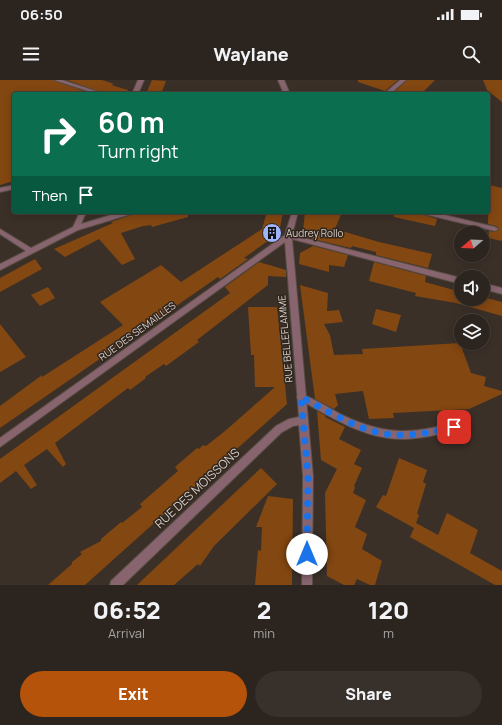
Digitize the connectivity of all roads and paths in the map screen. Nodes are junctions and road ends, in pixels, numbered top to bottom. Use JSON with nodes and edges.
{"nodes":[{"id":1,"x":57,"y":80,"type":"edge"},
{"id":2,"x":141,"y":80,"type":"edge"},
{"id":3,"x":281,"y":80,"type":"edge"},
{"id":4,"x":403,"y":80,"type":"edge"},
{"id":5,"x":96,"y":92,"type":"edge"},
{"id":6,"x":136,"y":92,"type":"edge"},
{"id":7,"x":286,"y":92,"type":"edge"},
{"id":8,"x":389,"y":92,"type":"edge"},
{"id":9,"x":12,"y":187,"type":"edge"},
{"id":10,"x":0,"y":190,"type":"edge"},
{"id":11,"x":82,"y":214,"type":"edge"},
{"id":12,"x":122,"y":214,"type":"edge"},
{"id":13,"x":294,"y":214,"type":"edge"},
{"id":14,"x":432,"y":214,"type":"edge"},
{"id":15,"x":76,"y":228,"type":"junction"},
{"id":16,"x":495,"y":229,"type":"dead end"},
{"id":17,"x":0,"y":230,"type":"edge"},
{"id":18,"x":288,"y":236,"type":"junction"},
{"id":19,"x":31,"y":250,"type":"junction"},
{"id":20,"x":0,"y":267,"type":"edge"},
{"id":21,"x":454,"y":278,"type":"edge"},
{"id":22,"x":490,"y":288,"type":"edge"},
{"id":23,"x":502,"y":291,"type":"edge"},
{"id":24,"x":301,"y":397,"type":"junction"},
{"id":25,"x":303,"y":420,"type":"junction"},
{"id":26,"x":465,"y":424,"type":"dead end"},
{"id":27,"x":0,"y":443,"type":"edge"},
{"id":28,"x":115,"y":585,"type":"edge"},
{"id":29,"x":307,"y":585,"type":"edge"}],
"edges":[{"from":1,"to":5,"type":"street"},
{"from":2,"to":6,"type":"street"},
{"from":3,"to":7,"type":"street"},
{"from":4,"to":8,"type":"street"},
{"from":9,"to":10,"type":"street"},
{"from":11,"to":15,"type":"street"},
{"from":12,"to":15,"type":"street"},
{"from":13,"to":18,"type":"street","name":"RUE BELLEFLAMME"},
{"from":14,"to":16,"type":"lane"},
{"from":15,"to":19,"type":"street"},
{"from":17,"to":19,"type":"street"},
{"from":18,"to":21,"type":"street"},
{"from":18,"to":24,"type":"street","name":"RUE BELLEFLAMME"},
{"from":18,"to":27,"type":"street","name":"RUE DES SEMAILLES"},
{"from":19,"to":20,"type":"street"},
{"from":22,"to":23,"type":"street"},
{"from":24,"to":25,"type":"street","name":"RUE BELLEFLAMME"},
{"from":24,"to":26,"type":"lane"},
{"from":25,"to":28,"type":"street","name":"RUE DES MOISSONS"},
{"from":25,"to":29,"type":"street","name":"RUE BELLEFLAMME"}]}
